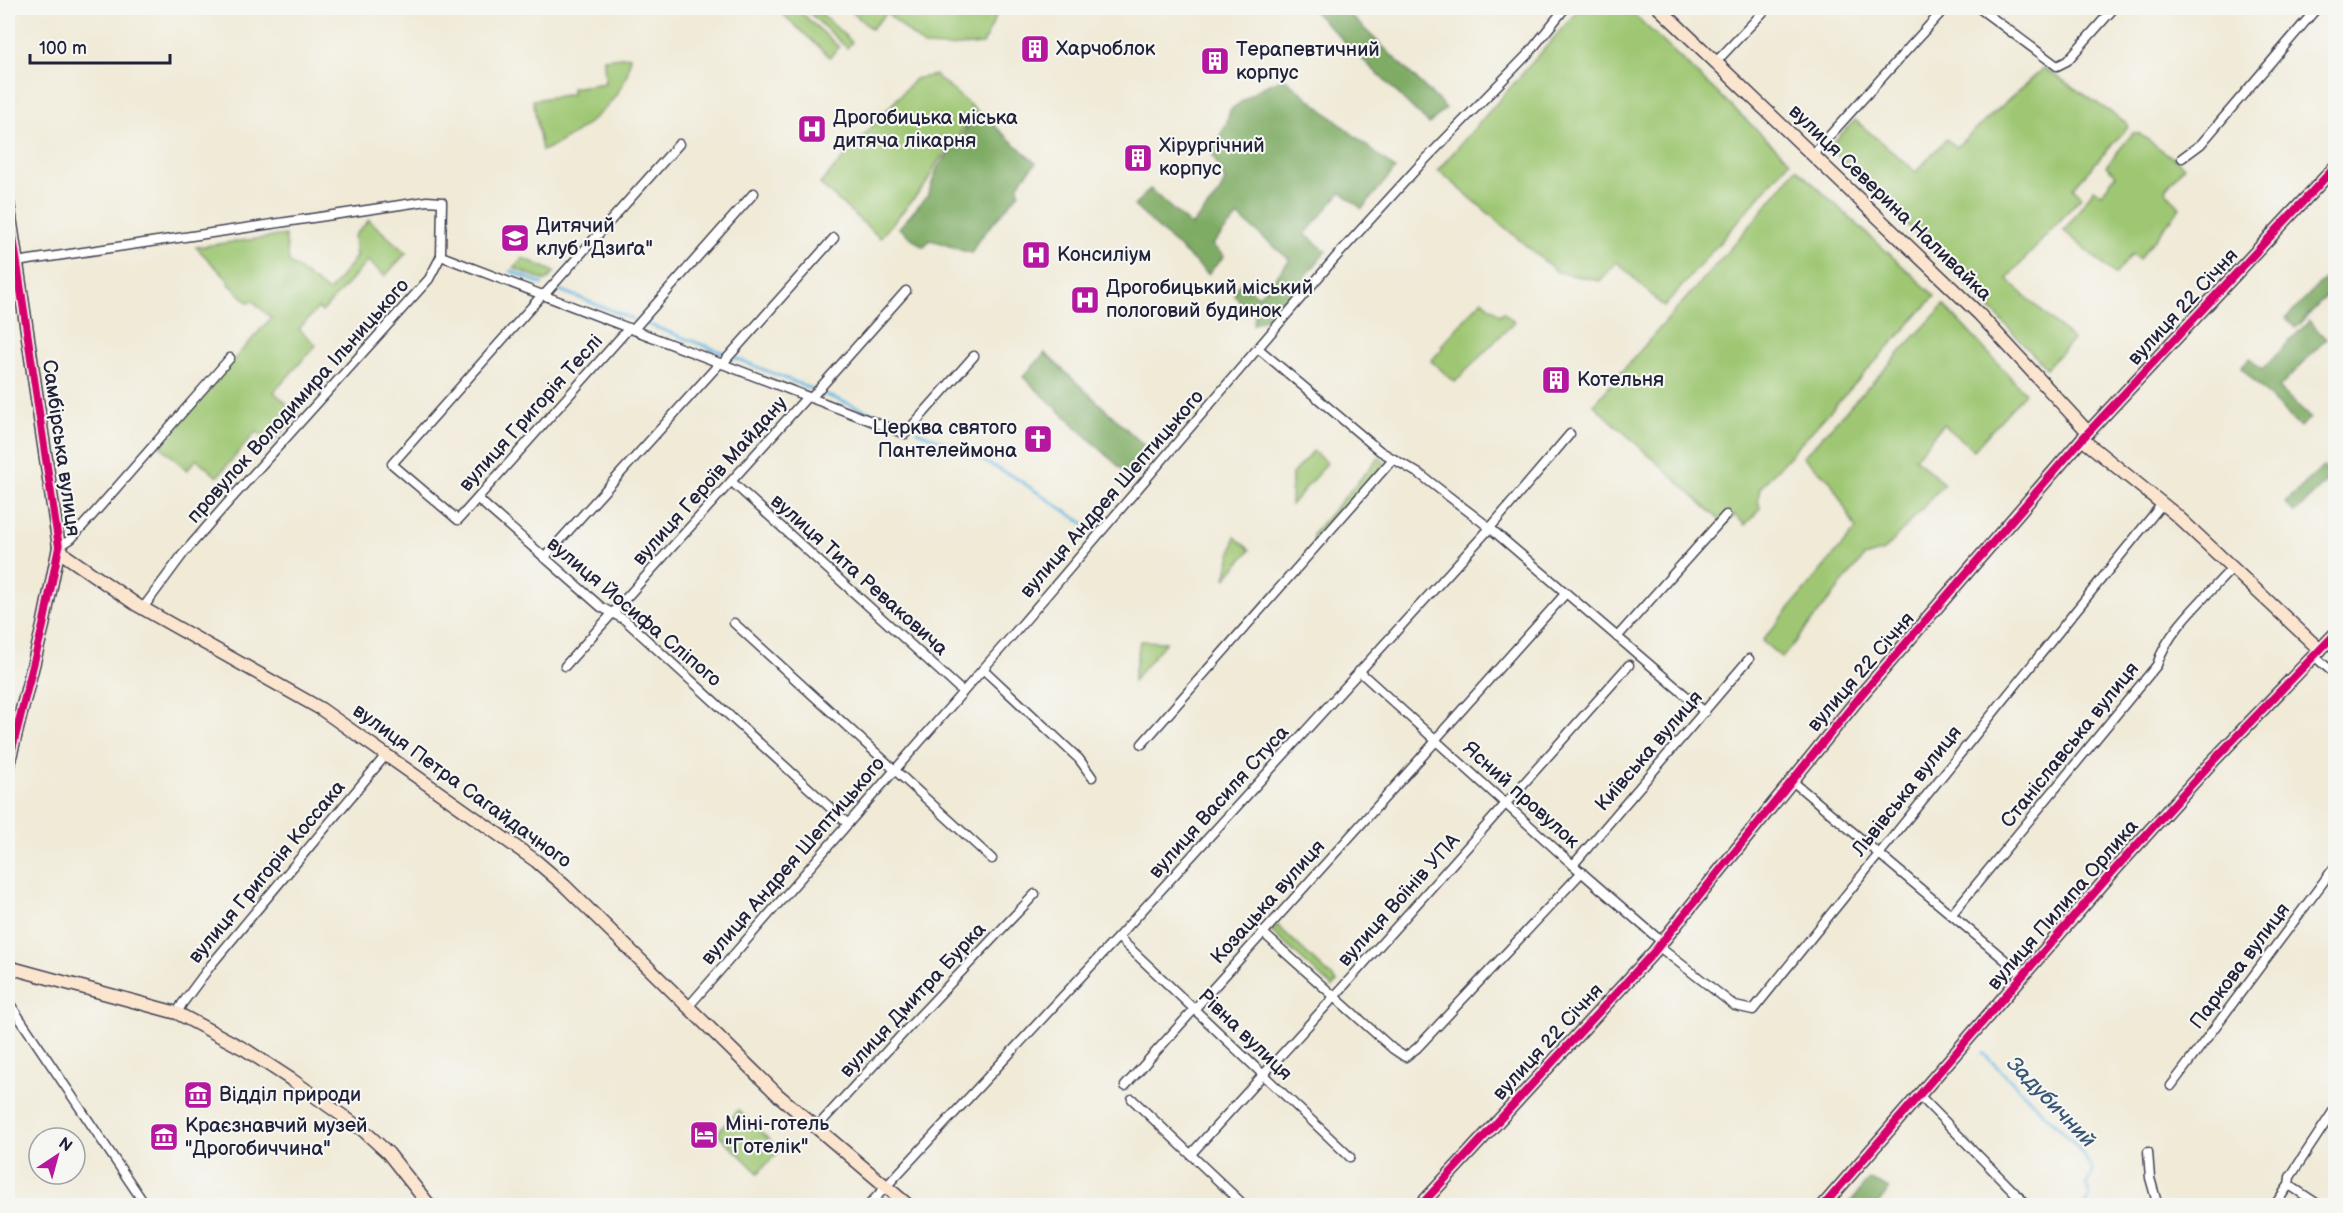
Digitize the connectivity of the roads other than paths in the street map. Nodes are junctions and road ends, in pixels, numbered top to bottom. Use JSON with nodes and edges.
{"nodes":[{"id":1,"x":1565,"y":8,"type":"edge"},
{"id":2,"x":1659,"y":8,"type":"edge"},
{"id":3,"x":1767,"y":8,"type":"edge"},
{"id":4,"x":1945,"y":8,"type":"edge"},
{"id":5,"x":1979,"y":8,"type":"edge"},
{"id":6,"x":2114,"y":8,"type":"edge"},
{"id":7,"x":2317,"y":8,"type":"edge"},
{"id":8,"x":1715,"y":63,"type":"junction"},
{"id":9,"x":679,"y":144,"type":"dead end"},
{"id":10,"x":1812,"y":155,"type":"junction"},
{"id":11,"x":2182,"y":158,"type":"dead end"},
{"id":12,"x":2335,"y":166,"type":"edge"},
{"id":13,"x":754,"y":193,"type":"dead end"},
{"id":14,"x":8,"y":203,"type":"edge"},
{"id":15,"x":834,"y":238,"type":"dead end"},
{"id":16,"x":441,"y":256,"type":"junction"},
{"id":17,"x":13,"y":260,"type":"edge"},
{"id":18,"x":906,"y":291,"type":"dead end"},
{"id":19,"x":543,"y":295,"type":"junction"},
{"id":20,"x":631,"y":329,"type":"junction"},
{"id":21,"x":1259,"y":349,"type":"junction"},
{"id":22,"x":974,"y":356,"type":"dead end"},
{"id":23,"x":230,"y":358,"type":"dead end"},
{"id":24,"x":721,"y":364,"type":"junction"},
{"id":25,"x":808,"y":398,"type":"junction"},
{"id":26,"x":1570,"y":434,"type":"dead end"},
{"id":27,"x":2085,"y":435,"type":"junction"},
{"id":28,"x":1392,"y":459,"type":"junction"},
{"id":29,"x":732,"y":483,"type":"junction"},
{"id":30,"x":478,"y":499,"type":"junction"},
{"id":31,"x":2162,"y":504,"type":"junction"},
{"id":32,"x":1726,"y":515,"type":"dead end"},
{"id":33,"x":1490,"y":528,"type":"junction"},
{"id":34,"x":59,"y":547,"type":"junction"},
{"id":35,"x":544,"y":558,"type":"junction"},
{"id":36,"x":2232,"y":568,"type":"junction"},
{"id":37,"x":1566,"y":593,"type":"junction"},
{"id":38,"x":143,"y":608,"type":"junction"},
{"id":39,"x":613,"y":614,"type":"junction"},
{"id":40,"x":734,"y":623,"type":"dead end"},
{"id":41,"x":2336,"y":633,"type":"edge"},
{"id":42,"x":1617,"y":637,"type":"junction"},
{"id":43,"x":2317,"y":653,"type":"junction"},
{"id":44,"x":1749,"y":659,"type":"dead end"},
{"id":45,"x":1629,"y":665,"type":"dead end"},
{"id":46,"x":565,"y":666,"type":"dead end"},
{"id":47,"x":983,"y":669,"type":"junction"},
{"id":48,"x":1359,"y":671,"type":"junction"},
{"id":49,"x":2336,"y":675,"type":"edge"},
{"id":50,"x":963,"y":692,"type":"junction"},
{"id":51,"x":1705,"y":712,"type":"junction"},
{"id":52,"x":1436,"y":741,"type":"junction"},
{"id":53,"x":1142,"y":744,"type":"dead end"},
{"id":54,"x":386,"y":755,"type":"junction"},
{"id":55,"x":8,"y":765,"type":"edge"},
{"id":56,"x":895,"y":769,"type":"junction"},
{"id":57,"x":1092,"y":777,"type":"dead end"},
{"id":58,"x":1791,"y":780,"type":"junction"},
{"id":59,"x":1506,"y":804,"type":"junction"},
{"id":60,"x":848,"y":824,"type":"junction"},
{"id":61,"x":1878,"y":853,"type":"junction"},
{"id":62,"x":992,"y":859,"type":"dead end"},
{"id":63,"x":1573,"y":865,"type":"junction"},
{"id":64,"x":2336,"y":865,"type":"edge"},
{"id":65,"x":1582,"y":872,"type":"junction"},
{"id":66,"x":1035,"y":894,"type":"dead end"},
{"id":67,"x":1952,"y":914,"type":"junction"},
{"id":68,"x":1262,"y":932,"type":"junction"},
{"id":69,"x":1118,"y":937,"type":"junction"},
{"id":70,"x":1660,"y":944,"type":"junction"},
{"id":71,"x":8,"y":967,"type":"edge"},
{"id":72,"x":2024,"y":975,"type":"junction"},
{"id":73,"x":1334,"y":997,"type":"junction"},
{"id":74,"x":8,"y":1001,"type":"edge"},
{"id":75,"x":688,"y":1007,"type":"junction"},
{"id":76,"x":1194,"y":1009,"type":"junction"},
{"id":77,"x":177,"y":1013,"type":"junction"},
{"id":78,"x":1263,"y":1076,"type":"junction"},
{"id":79,"x":1125,"y":1086,"type":"dead end"},
{"id":80,"x":2171,"y":1086,"type":"dead end"},
{"id":81,"x":1919,"y":1095,"type":"junction"},
{"id":82,"x":1132,"y":1099,"type":"dead end"},
{"id":83,"x":2336,"y":1107,"type":"edge"},
{"id":84,"x":815,"y":1129,"type":"junction"},
{"id":85,"x":2148,"y":1152,"type":"dead end"},
{"id":86,"x":1191,"y":1154,"type":"junction"},
{"id":87,"x":1350,"y":1157,"type":"dead end"},
{"id":88,"x":2289,"y":1185,"type":"junction"},
{"id":89,"x":886,"y":1186,"type":"junction"},
{"id":90,"x":146,"y":1206,"type":"edge"},
{"id":91,"x":430,"y":1206,"type":"edge"},
{"id":92,"x":868,"y":1206,"type":"edge"},
{"id":93,"x":909,"y":1206,"type":"edge"},
{"id":94,"x":1245,"y":1206,"type":"edge"},
{"id":95,"x":1420,"y":1206,"type":"edge"},
{"id":96,"x":1823,"y":1206,"type":"edge"},
{"id":97,"x":2028,"y":1206,"type":"edge"},
{"id":98,"x":2158,"y":1206,"type":"edge"},
{"id":99,"x":2274,"y":1206,"type":"edge"},
{"id":100,"x":2321,"y":1206,"type":"edge"}],
"edges":[{"from":1,"to":21,"type":"street","name":"вулиця Андрея Шептицького"},
{"from":2,"to":8,"type":"street","name":"вулиця Северина Наливайка"},
{"from":3,"to":8,"type":"street"},
{"from":4,"to":10,"type":"street"},
{"from":5,"to":6,"type":"street"},
{"from":7,"to":11,"type":"street"},
{"from":8,"to":10,"type":"street","name":"вулиця Северина Наливайка"},
{"from":9,"to":19,"type":"street"},
{"from":10,"to":27,"type":"street","name":"вулиця Северина Наливайка"},
{"from":12,"to":27,"type":"street","name":"вулиця 22 Січня"},
{"from":13,"to":20,"type":"street","name":"вулиця Григорія Теслі"},
{"from":14,"to":17,"type":"street","name":"Самбірська вулиця"},
{"from":15,"to":24,"type":"street"},
{"from":16,"to":17,"type":"street","name":"провулок Володимира Ільницького"},
{"from":16,"to":19,"type":"street"},
{"from":16,"to":38,"type":"street","name":"провулок Володимира Ільницького"},
{"from":17,"to":34,"type":"street","name":"Самбірська вулиця"},
{"from":18,"to":25,"type":"street","name":"вулиця Героїв Майдану"},
{"from":19,"to":20,"type":"street"},
{"from":19,"to":30,"type":"street","name":"вулиця Григорія Теслі"},
{"from":20,"to":24,"type":"street"},
{"from":20,"to":30,"type":"street","name":"вулиця Григорія Теслі"},
{"from":21,"to":28,"type":"street"},
{"from":21,"to":47,"type":"street","name":"вулиця Андрея Шептицького"},
{"from":22,"to":25,"type":"street"},
{"from":23,"to":34,"type":"street"},
{"from":24,"to":25,"type":"street"},
{"from":24,"to":35,"type":"street"},
{"from":25,"to":29,"type":"street","name":"вулиця Героїв Майдану"},
{"from":26,"to":33,"type":"street","name":"вулиця Василя Стуса"},
{"from":27,"to":31,"type":"street","name":"вулиця Северина Наливайка"},
{"from":27,"to":58,"type":"street","name":"вулиця 22 Січня"},
{"from":28,"to":33,"type":"street"},
{"from":28,"to":53,"type":"street"},
{"from":29,"to":39,"type":"street","name":"вулиця Героїв Майдану"},
{"from":29,"to":50,"type":"street","name":"вулиця Тита Реваковича"},
{"from":30,"to":35,"type":"street","name":"вулиця Йосифа Сліпого"},
{"from":31,"to":36,"type":"street","name":"вулиця Северина Наливайка"},
{"from":31,"to":61,"type":"street","name":"Львівська вулиця"},
{"from":32,"to":42,"type":"street"},
{"from":33,"to":37,"type":"street"},
{"from":33,"to":48,"type":"street","name":"вулиця Василя Стуса"},
{"from":34,"to":38,"type":"street","name":"вулиця Петра Сагайдачного"},
{"from":34,"to":55,"type":"street","name":"Самбірська вулиця"},
{"from":35,"to":39,"type":"street","name":"вулиця Йосифа Сліпого"},
{"from":36,"to":43,"type":"street","name":"вулиця Северина Наливайка"},
{"from":36,"to":67,"type":"street","name":"Станіславська вулиця"},
{"from":37,"to":42,"type":"street"},
{"from":37,"to":52,"type":"street","name":"Козацька вулиця"},
{"from":38,"to":54,"type":"street","name":"вулиця Петра Сагайдачного"},
{"from":39,"to":46,"type":"street","name":"вулиця Героїв Майдану"},
{"from":39,"to":60,"type":"street","name":"вулиця Йосифа Сліпого"},
{"from":40,"to":56,"type":"street"},
{"from":41,"to":43,"type":"street","name":"вулиця Пилипа Орлика"},
{"from":42,"to":51,"type":"street"},
{"from":43,"to":49,"type":"street","name":"вулиця Северина Наливайка"},
{"from":43,"to":72,"type":"street","name":"вулиця Пилипа Орлика"},
{"from":44,"to":51,"type":"street","name":"Київська вулиця"},
{"from":45,"to":59,"type":"street","name":"вулиця Воїнів УПА"},
{"from":47,"to":50,"type":"street","name":"вулиця Андрея Шептицького"},
{"from":47,"to":57,"type":"street"},
{"from":48,"to":52,"type":"street","name":"Ясний провулок"},
{"from":48,"to":69,"type":"street","name":"вулиця Василя Стуса"},
{"from":50,"to":56,"type":"street","name":"вулиця Андрея Шептицького"},
{"from":51,"to":63,"type":"street","name":"Київська вулиця"},
{"from":52,"to":59,"type":"street","name":"Ясний провулок"},
{"from":52,"to":68,"type":"street","name":"Козацька вулиця"},
{"from":54,"to":75,"type":"street","name":"вулиця Петра Сагайдачного"},
{"from":54,"to":77,"type":"street","name":"вулиця Григорія Коссака"},
{"from":56,"to":60,"type":"street","name":"вулиця Андрея Шептицького"},
{"from":56,"to":62,"type":"street"},
{"from":58,"to":61,"type":"street"},
{"from":58,"to":70,"type":"street","name":"вулиця 22 Січня"},
{"from":59,"to":63,"type":"street","name":"Ясний провулок"},
{"from":59,"to":73,"type":"street","name":"вулиця Воїнів УПА"},
{"from":60,"to":75,"type":"street","name":"вулиця Андрея Шептицького"},
{"from":61,"to":67,"type":"street"},
{"from":61,"to":70,"type":"street","name":"Львівська вулиця"},
{"from":63,"to":65,"type":"street","name":"Ясний провулок"},
{"from":64,"to":80,"type":"street","name":"Паркова вулиця"},
{"from":65,"to":70,"type":"street","name":"Ясний провулок"},
{"from":65,"to":73,"type":"street"},
{"from":66,"to":84,"type":"street","name":"вулиця Дмитра Бурка"},
{"from":67,"to":72,"type":"street"},
{"from":68,"to":73,"type":"street"},
{"from":68,"to":76,"type":"street","name":"Козацька вулиця"},
{"from":69,"to":76,"type":"street","name":"Рівна вулиця"},
{"from":69,"to":89,"type":"street","name":"вулиця Василя Стуса"},
{"from":70,"to":95,"type":"street","name":"вулиця 22 Січня"},
{"from":71,"to":77,"type":"street"},
{"from":72,"to":81,"type":"street","name":"вулиця Пилипа Орлика"},
{"from":73,"to":78,"type":"street","name":"вулиця Воїнів УПА"},
{"from":74,"to":90,"type":"street"},
{"from":75,"to":84,"type":"street","name":"вулиця Петра Сагайдачного"},
{"from":76,"to":78,"type":"street","name":"Рівна вулиця"},
{"from":76,"to":79,"type":"street","name":"Козацька вулиця"},
{"from":77,"to":91,"type":"street"},
{"from":78,"to":86,"type":"street","name":"вулиця Воїнів УПА"},
{"from":78,"to":87,"type":"street","name":"Рівна вулиця"},
{"from":81,"to":96,"type":"street","name":"вулиця Пилипа Орлика"},
{"from":81,"to":97,"type":"street"},
{"from":82,"to":86,"type":"street"},
{"from":83,"to":88,"type":"street"},
{"from":84,"to":89,"type":"street","name":"вулиця Петра Сагайдачного"},
{"from":85,"to":98,"type":"street"},
{"from":86,"to":94,"type":"street"},
{"from":88,"to":99,"type":"street"},
{"from":88,"to":100,"type":"street"},
{"from":89,"to":92,"type":"street","name":"вулиця Василя Стуса"},
{"from":89,"to":93,"type":"street","name":"вулиця Петра Сагайдачного"}]}
